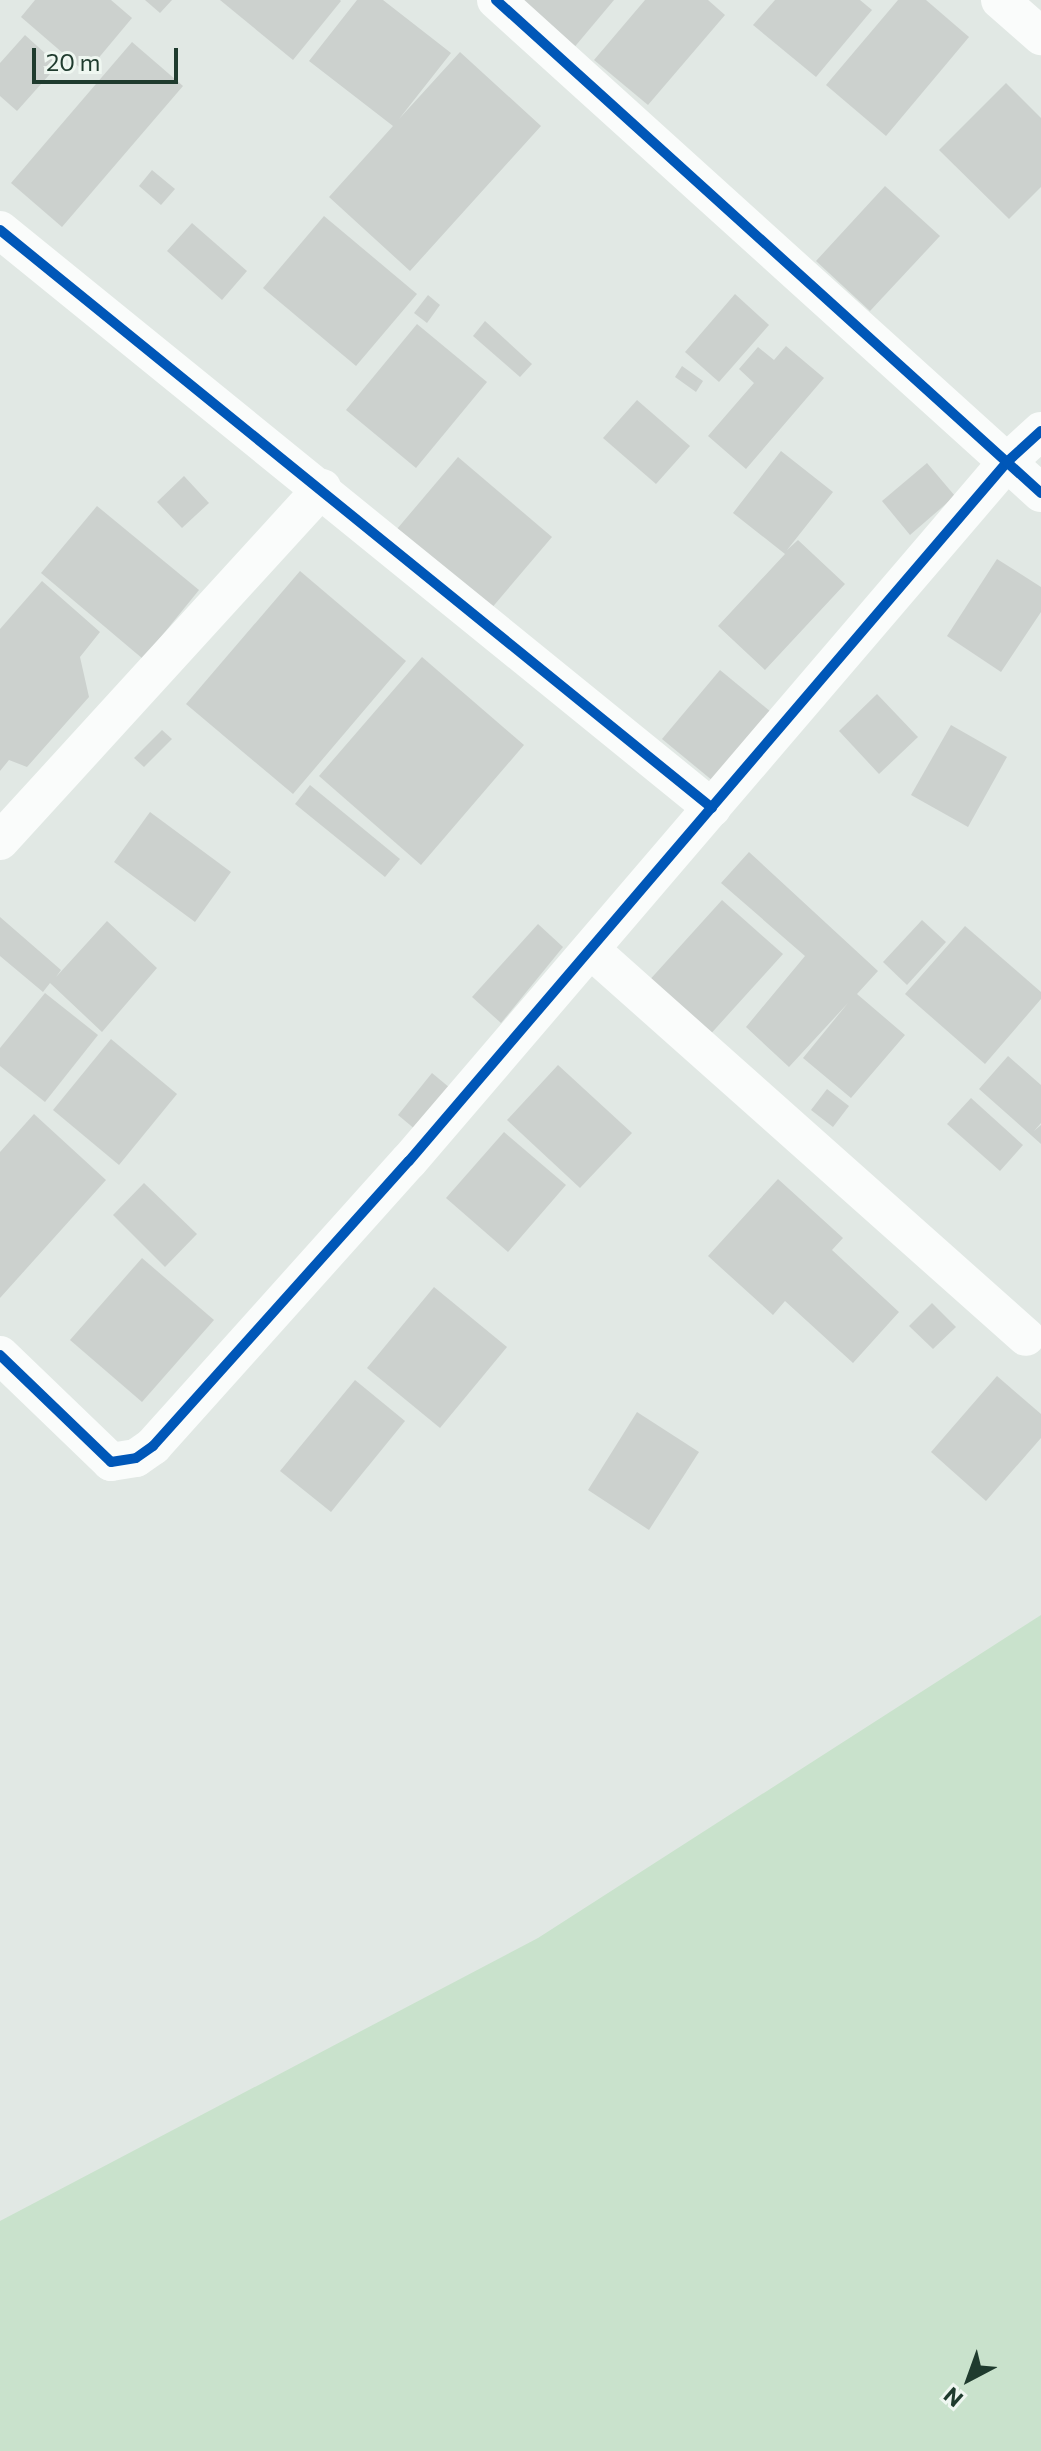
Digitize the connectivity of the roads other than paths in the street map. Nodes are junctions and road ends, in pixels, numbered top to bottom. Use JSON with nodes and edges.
{"nodes":[{"id":1,"x":496,"y":0,"type":"edge"},
{"id":2,"x":1000,"y":0,"type":"edge"},
{"id":3,"x":1041,"y":36,"type":"edge"},
{"id":4,"x":0,"y":230,"type":"edge"},
{"id":5,"x":1041,"y":431,"type":"edge"},
{"id":6,"x":1007,"y":462,"type":"junction"},
{"id":7,"x":322,"y":488,"type":"junction"},
{"id":8,"x":1041,"y":493,"type":"edge"},
{"id":9,"x":712,"y":808,"type":"junction"},
{"id":10,"x":0,"y":841,"type":"edge"},
{"id":11,"x":591,"y":950,"type":"junction"},
{"id":12,"x":1026,"y":1337,"type":"dead end"},
{"id":13,"x":0,"y":1355,"type":"edge"}],
"edges":[{"from":1,"to":6,"type":"street"},
{"from":2,"to":3,"type":"street"},
{"from":4,"to":7,"type":"street"},
{"from":5,"to":6,"type":"street"},
{"from":6,"to":8,"type":"street"},
{"from":6,"to":9,"type":"street"},
{"from":7,"to":9,"type":"street"},
{"from":7,"to":10,"type":"street"},
{"from":9,"to":11,"type":"street"},
{"from":11,"to":12,"type":"street"},
{"from":11,"to":13,"type":"street"}]}
